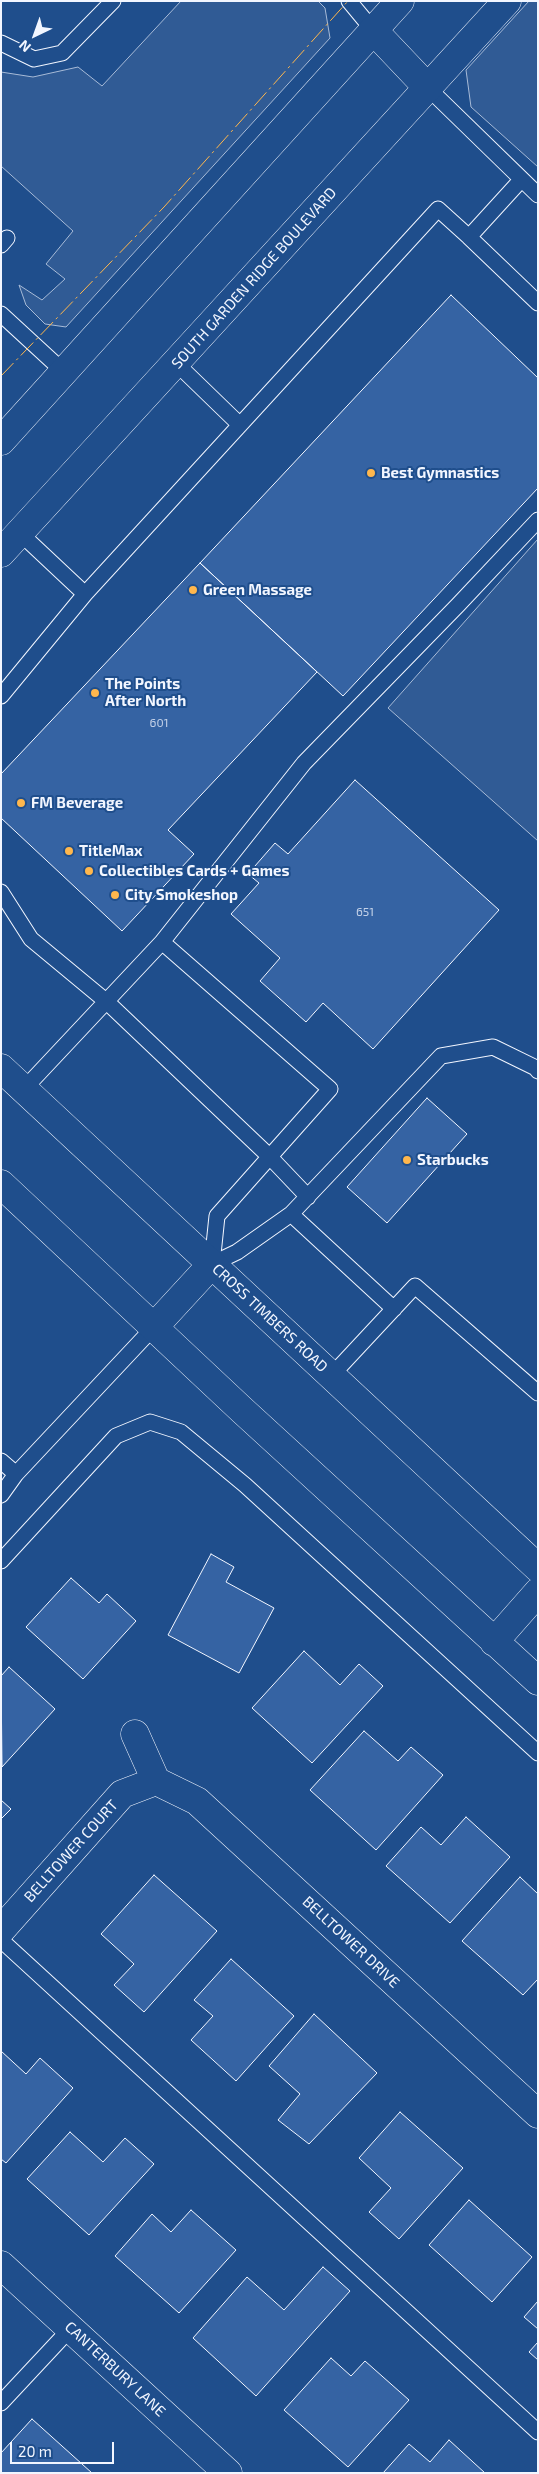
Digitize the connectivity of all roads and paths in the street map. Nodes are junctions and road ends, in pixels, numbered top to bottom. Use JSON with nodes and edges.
{"nodes":[{"id":1,"x":113,"y":1,"type":"edge"},
{"id":2,"x":349,"y":1,"type":"edge"},
{"id":3,"x":400,"y":1,"type":"edge"},
{"id":4,"x":507,"y":1,"type":"edge"},
{"id":5,"x":373,"y":30,"type":"junction"},
{"id":6,"x":1,"y":43,"type":"edge"},
{"id":7,"x":428,"y":88,"type":"junction"},
{"id":8,"x":521,"y":180,"type":"junction"},
{"id":9,"x":538,"y":195,"type":"edge"},
{"id":10,"x":469,"y":237,"type":"junction"},
{"id":11,"x":538,"y":304,"type":"edge"},
{"id":12,"x":1,"y":314,"type":"edge"},
{"id":13,"x":176,"y":364,"type":"junction"},
{"id":14,"x":64,"y":372,"type":"junction"},
{"id":15,"x":240,"y":425,"type":"junction"},
{"id":16,"x":1,"y":441,"type":"edge"},
{"id":17,"x":538,"y":520,"type":"edge"},
{"id":18,"x":20,"y":534,"type":"junction"},
{"id":19,"x":1,"y":553,"type":"edge"},
{"id":20,"x":85,"y":594,"type":"junction"},
{"id":21,"x":1,"y":696,"type":"edge"},
{"id":22,"x":1,"y":892,"type":"edge"},
{"id":23,"x":162,"y":942,"type":"junction"},
{"id":24,"x":107,"y":1002,"type":"junction"},
{"id":25,"x":1,"y":1068,"type":"edge"},
{"id":26,"x":538,"y":1071,"type":"edge"},
{"id":27,"x":24,"y":1089,"type":"junction"},
{"id":28,"x":269,"y":1156,"type":"junction"},
{"id":29,"x":1,"y":1184,"type":"edge"},
{"id":30,"x":308,"y":1197,"type":"junction"},
{"id":31,"x":291,"y":1214,"type":"junction"},
{"id":32,"x":212,"y":1264,"type":"junction"},
{"id":33,"x":394,"y":1309,"type":"junction"},
{"id":34,"x":154,"y":1327,"type":"junction"},
{"id":35,"x":332,"y":1376,"type":"junction"},
{"id":36,"x":538,"y":1393,"type":"edge"},
{"id":37,"x":1,"y":1461,"type":"edge"},
{"id":38,"x":16,"y":1474,"type":"junction"},
{"id":39,"x":1,"y":1495,"type":"edge"},
{"id":40,"x":1,"y":1561,"type":"edge"},
{"id":41,"x":538,"y":1568,"type":"edge"},
{"id":42,"x":538,"y":1592,"type":"edge"},
{"id":43,"x":494,"y":1642,"type":"junction"},
{"id":44,"x":538,"y":1681,"type":"edge"},
{"id":45,"x":134,"y":1734,"type":"dead end"},
{"id":46,"x":538,"y":1753,"type":"edge"},
{"id":47,"x":156,"y":1781,"type":"junction"},
{"id":48,"x":1,"y":1930,"type":"edge"},
{"id":49,"x":1,"y":1940,"type":"edge"},
{"id":50,"x":538,"y":2114,"type":"edge"},
{"id":51,"x":1,"y":2265,"type":"edge"},
{"id":52,"x":71,"y":2328,"type":"junction"},
{"id":53,"x":1,"y":2403,"type":"edge"},
{"id":54,"x":538,"y":2432,"type":"edge"},
{"id":55,"x":228,"y":2473,"type":"edge"}],
"edges":[{"from":1,"to":6,"type":"lane"},
{"from":2,"to":5,"type":"lane"},
{"from":3,"to":5,"type":"main road"},
{"from":4,"to":7,"type":"main road","name":"SOUTH GARDEN RIDGE BOULEVARD"},
{"from":5,"to":7,"type":"main road"},
{"from":5,"to":14,"type":"main road"},
{"from":7,"to":8,"type":"lane"},
{"from":7,"to":13,"type":"main road","name":"SOUTH GARDEN RIDGE BOULEVARD"},
{"from":8,"to":9,"type":"lane"},
{"from":8,"to":10,"type":"lane"},
{"from":10,"to":11,"type":"lane"},
{"from":10,"to":15,"type":"lane"},
{"from":12,"to":14,"type":"lane"},
{"from":13,"to":15,"type":"lane"},
{"from":13,"to":18,"type":"main road","name":"SOUTH GARDEN RIDGE BOULEVARD"},
{"from":14,"to":16,"type":"main road"},
{"from":15,"to":20,"type":"lane"},
{"from":17,"to":23,"type":"lane"},
{"from":18,"to":19,"type":"main road","name":"SOUTH GARDEN RIDGE BOULEVARD"},
{"from":18,"to":20,"type":"lane"},
{"from":20,"to":21,"type":"lane"},
{"from":22,"to":24,"type":"lane"},
{"from":23,"to":24,"type":"lane"},
{"from":23,"to":28,"type":"lane"},
{"from":24,"to":27,"type":"lane"},
{"from":24,"to":28,"type":"lane"},
{"from":25,"to":27,"type":"main road","name":"CROSS TIMBERS ROAD"},
{"from":26,"to":30,"type":"lane"},
{"from":27,"to":32,"type":"main road","name":"CROSS TIMBERS ROAD"},
{"from":28,"to":30,"type":"lane"},
{"from":28,"to":32,"type":"lane"},
{"from":29,"to":34,"type":"main road"},
{"from":30,"to":31,"type":"lane"},
{"from":31,"to":32,"type":"lane"},
{"from":31,"to":33,"type":"lane"},
{"from":32,"to":34,"type":"main road"},
{"from":32,"to":35,"type":"main road","name":"CROSS TIMBERS ROAD"},
{"from":33,"to":35,"type":"lane"},
{"from":33,"to":36,"type":"lane"},
{"from":34,"to":38,"type":"lane"},
{"from":34,"to":43,"type":"main road"},
{"from":35,"to":41,"type":"main road","name":"CROSS TIMBERS ROAD"},
{"from":37,"to":38,"type":"lane"},
{"from":38,"to":39,"type":"lane"},
{"from":40,"to":46,"type":"lane"},
{"from":42,"to":43,"type":"main road"},
{"from":43,"to":44,"type":"main road"},
{"from":45,"to":47,"type":"main road"},
{"from":47,"to":48,"type":"main road","name":"BELLTOWER COURT"},
{"from":47,"to":50,"type":"main road","name":"BELLTOWER DRIVE"},
{"from":49,"to":54,"type":"lane"},
{"from":51,"to":52,"type":"main road","name":"CANTERBURY LANE"},
{"from":52,"to":53,"type":"lane"},
{"from":52,"to":55,"type":"main road","name":"CANTERBURY LANE"}]}
